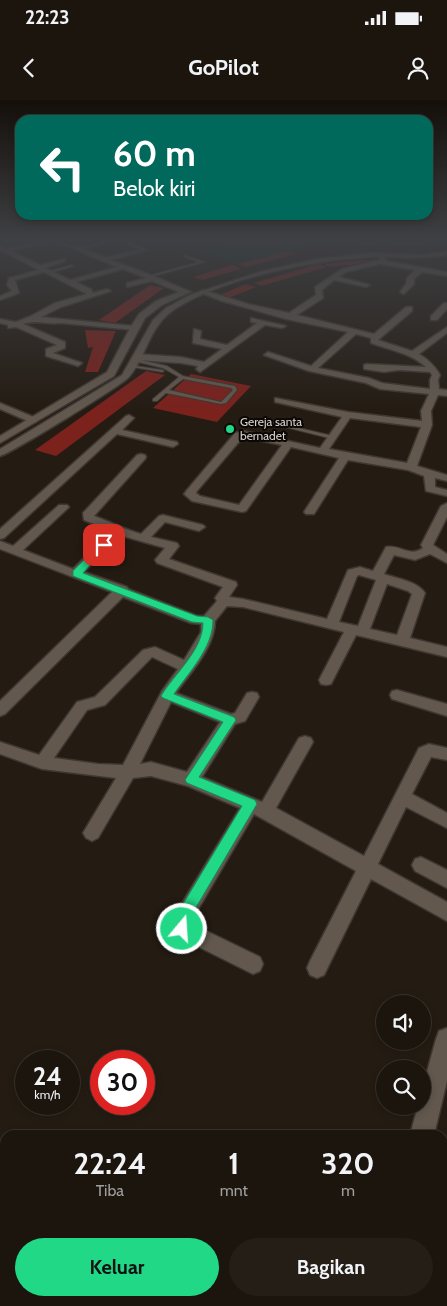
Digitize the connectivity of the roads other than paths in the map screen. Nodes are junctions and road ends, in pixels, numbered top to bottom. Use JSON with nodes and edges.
{"nodes":[{"id":1,"x":83,"y":297,"type":"edge"},
{"id":2,"x":174,"y":297,"type":"edge"},
{"id":3,"x":190,"y":297,"type":"edge"},
{"id":4,"x":218,"y":297,"type":"edge"},
{"id":5,"x":318,"y":297,"type":"edge"},
{"id":6,"x":447,"y":304,"type":"edge"},
{"id":7,"x":409,"y":309,"type":"dead end"},
{"id":8,"x":289,"y":317,"type":"junction"},
{"id":9,"x":34,"y":318,"type":"junction"},
{"id":10,"x":434,"y":318,"type":"dead end"},
{"id":11,"x":251,"y":320,"type":"dead end"},
{"id":12,"x":263,"y":322,"type":"junction"},
{"id":13,"x":16,"y":324,"type":"junction"},
{"id":14,"x":1,"y":326,"type":"edge"},
{"id":15,"x":282,"y":326,"type":"dead end"},
{"id":16,"x":134,"y":328,"type":"junction"},
{"id":17,"x":447,"y":329,"type":"edge"},
{"id":18,"x":197,"y":331,"type":"dead end"},
{"id":19,"x":354,"y":331,"type":"junction"},
{"id":20,"x":375,"y":337,"type":"junction"},
{"id":21,"x":204,"y":342,"type":"junction"},
{"id":22,"x":382,"y":345,"type":"junction"},
{"id":23,"x":196,"y":348,"type":"dead end"},
{"id":24,"x":229,"y":348,"type":"junction"},
{"id":25,"x":376,"y":352,"type":"dead end"},
{"id":26,"x":415,"y":354,"type":"junction"},
{"id":27,"x":268,"y":355,"type":"dead end"},
{"id":28,"x":135,"y":361,"type":"junction"},
{"id":29,"x":78,"y":363,"type":"dead end"},
{"id":30,"x":367,"y":367,"type":"dead end"},
{"id":31,"x":312,"y":369,"type":"junction"},
{"id":32,"x":434,"y":370,"type":"junction"},
{"id":33,"x":111,"y":374,"type":"junction"},
{"id":34,"x":125,"y":377,"type":"junction"},
{"id":35,"x":182,"y":377,"type":"junction"},
{"id":36,"x":435,"y":390,"type":"junction"},
{"id":37,"x":165,"y":391,"type":"junction"},
{"id":38,"x":447,"y":393,"type":"edge"},
{"id":39,"x":155,"y":400,"type":"dead end"},
{"id":40,"x":278,"y":400,"type":"dead end"},
{"id":41,"x":0,"y":406,"type":"edge"},
{"id":42,"x":348,"y":415,"type":"junction"},
{"id":43,"x":129,"y":418,"type":"dead end"},
{"id":44,"x":33,"y":420,"type":"junction"},
{"id":45,"x":266,"y":421,"type":"dead end"},
{"id":46,"x":428,"y":425,"type":"junction"},
{"id":47,"x":115,"y":431,"type":"junction"},
{"id":48,"x":331,"y":436,"type":"junction"},
{"id":49,"x":0,"y":440,"type":"edge"},
{"id":50,"x":173,"y":444,"type":"dead end"},
{"id":51,"x":288,"y":444,"type":"junction"},
{"id":52,"x":323,"y":451,"type":"junction"},
{"id":53,"x":0,"y":453,"type":"edge"},
{"id":54,"x":141,"y":456,"type":"dead end"},
{"id":55,"x":345,"y":456,"type":"junction"},
{"id":56,"x":411,"y":467,"type":"junction"},
{"id":57,"x":429,"y":474,"type":"junction"},
{"id":58,"x":447,"y":478,"type":"edge"},
{"id":59,"x":447,"y":494,"type":"edge"},
{"id":60,"x":447,"y":506,"type":"edge"},
{"id":61,"x":63,"y":507,"type":"dead end"},
{"id":62,"x":310,"y":512,"type":"dead end"},
{"id":63,"x":199,"y":527,"type":"dead end"},
{"id":64,"x":117,"y":531,"type":"junction"},
{"id":65,"x":0,"y":535,"type":"edge"},
{"id":66,"x":143,"y":538,"type":"junction"},
{"id":67,"x":0,"y":545,"type":"edge"},
{"id":68,"x":429,"y":550,"type":"junction"},
{"id":69,"x":16,"y":551,"type":"junction"},
{"id":70,"x":447,"y":559,"type":"edge"},
{"id":71,"x":76,"y":574,"type":"junction"},
{"id":72,"x":380,"y":578,"type":"junction"},
{"id":73,"x":122,"y":590,"type":"junction"},
{"id":74,"x":224,"y":601,"type":"junction"},
{"id":75,"x":208,"y":620,"type":"junction"},
{"id":76,"x":331,"y":625,"type":"junction"},
{"id":77,"x":357,"y":631,"type":"junction"},
{"id":78,"x":402,"y":641,"type":"junction"},
{"id":79,"x":447,"y":652,"type":"edge"},
{"id":80,"x":187,"y":667,"type":"junction"},
{"id":81,"x":326,"y":680,"type":"dead end"},
{"id":82,"x":397,"y":695,"type":"dead end"},
{"id":83,"x":167,"y":696,"type":"junction"},
{"id":84,"x":252,"y":697,"type":"dead end"},
{"id":85,"x":3,"y":702,"type":"edge"},
{"id":86,"x":447,"y":710,"type":"edge"},
{"id":87,"x":230,"y":720,"type":"junction"},
{"id":88,"x":305,"y":742,"type":"dead end"},
{"id":89,"x":0,"y":748,"type":"edge"},
{"id":90,"x":447,"y":754,"type":"edge"},
{"id":91,"x":42,"y":763,"type":"junction"},
{"id":92,"x":128,"y":772,"type":"junction"},
{"id":93,"x":191,"y":780,"type":"junction"},
{"id":94,"x":404,"y":798,"type":"junction"},
{"id":95,"x":258,"y":807,"type":"junction"},
{"id":96,"x":447,"y":822,"type":"edge"},
{"id":97,"x":92,"y":833,"type":"dead end"},
{"id":98,"x":421,"y":865,"type":"dead end"},
{"id":99,"x":366,"y":866,"type":"junction"},
{"id":100,"x":447,"y":880,"type":"edge"},
{"id":101,"x":447,"y":912,"type":"edge"},
{"id":102,"x":253,"y":964,"type":"dead end"},
{"id":103,"x":317,"y":968,"type":"dead end"},
{"id":104,"x":447,"y":1039,"type":"edge"},
{"id":105,"x":423,"y":1130,"type":"edge"}],
"edges":[{"from":1,"to":9,"type":"street"},
{"from":2,"to":16,"type":"street"},
{"from":3,"to":28,"type":"street"},
{"from":4,"to":8,"type":"street"},
{"from":5,"to":8,"type":"street"},
{"from":6,"to":10,"type":"street"},
{"from":7,"to":20,"type":"street"},
{"from":8,"to":19,"type":"street"},
{"from":9,"to":13,"type":"street"},
{"from":9,"to":16,"type":"street"},
{"from":11,"to":12,"type":"street"},
{"from":12,"to":15,"type":"street"},
{"from":12,"to":24,"type":"street"},
{"from":13,"to":14,"type":"street"},
{"from":13,"to":29,"type":"street"},
{"from":16,"to":33,"type":"street"},
{"from":17,"to":26,"type":"street"},
{"from":18,"to":21,"type":"street"},
{"from":19,"to":20,"type":"street"},
{"from":19,"to":31,"type":"street"},
{"from":20,"to":22,"type":"street"},
{"from":21,"to":23,"type":"street"},
{"from":21,"to":24,"type":"street"},
{"from":22,"to":25,"type":"street"},
{"from":22,"to":26,"type":"street"},
{"from":24,"to":28,"type":"street"},
{"from":26,"to":32,"type":"street"},
{"from":27,"to":31,"type":"street"},
{"from":28,"to":34,"type":"street"},
{"from":28,"to":35,"type":"lane"},
{"from":30,"to":32,"type":"street"},
{"from":31,"to":36,"type":"street"},
{"from":32,"to":36,"type":"street"},
{"from":33,"to":34,"type":"street"},
{"from":33,"to":44,"type":"street"},
{"from":34,"to":53,"type":"street"},
{"from":35,"to":37,"type":"lane"},
{"from":35,"to":37,"type":"lane"},
{"from":36,"to":38,"type":"street"},
{"from":36,"to":46,"type":"street"},
{"from":37,"to":39,"type":"lane"},
{"from":40,"to":42,"type":"street"},
{"from":41,"to":44,"type":"street"},
{"from":42,"to":46,"type":"street"},
{"from":42,"to":48,"type":"street"},
{"from":43,"to":47,"type":"street"},
{"from":44,"to":49,"type":"street"},
{"from":45,"to":48,"type":"lane"},
{"from":46,"to":56,"type":"street"},
{"from":47,"to":50,"type":"street"},
{"from":47,"to":65,"type":"street"},
{"from":48,"to":52,"type":"street"},
{"from":51,"to":51,"type":"street"},
{"from":51,"to":52,"type":"street"},
{"from":52,"to":55,"type":"street"},
{"from":54,"to":64,"type":"street"},
{"from":55,"to":56,"type":"street"},
{"from":55,"to":62,"type":"street"},
{"from":56,"to":57,"type":"street"},
{"from":57,"to":58,"type":"street"},
{"from":57,"to":59,"type":"street"},
{"from":60,"to":68,"type":"street"},
{"from":61,"to":69,"type":"street"},
{"from":63,"to":66,"type":"street"},
{"from":64,"to":66,"type":"street"},
{"from":64,"to":71,"type":"street"},
{"from":66,"to":74,"type":"street"},
{"from":67,"to":69,"type":"street"},
{"from":68,"to":70,"type":"street"},
{"from":68,"to":72,"type":"street"},
{"from":69,"to":71,"type":"street"},
{"from":71,"to":73,"type":"street"},
{"from":72,"to":76,"type":"street"},
{"from":72,"to":77,"type":"street"},
{"from":72,"to":78,"type":"street"},
{"from":73,"to":75,"type":"street"},
{"from":73,"to":85,"type":"street"},
{"from":74,"to":75,"type":"street"},
{"from":74,"to":76,"type":"street"},
{"from":75,"to":80,"type":"street"},
{"from":76,"to":77,"type":"street"},
{"from":77,"to":78,"type":"street"},
{"from":77,"to":81,"type":"street"},
{"from":78,"to":79,"type":"street"},
{"from":80,"to":83,"type":"street"},
{"from":80,"to":91,"type":"street"},
{"from":82,"to":86,"type":"street"},
{"from":83,"to":87,"type":"street"},
{"from":83,"to":92,"type":"street"},
{"from":84,"to":87,"type":"street"},
{"from":87,"to":93,"type":"street"},
{"from":88,"to":95,"type":"street"},
{"from":89,"to":91,"type":"street"},
{"from":90,"to":94,"type":"street"},
{"from":91,"to":92,"type":"street"},
{"from":92,"to":93,"type":"street"},
{"from":92,"to":97,"type":"street"},
{"from":93,"to":95,"type":"street"},
{"from":94,"to":96,"type":"street"},
{"from":94,"to":99,"type":"street"},
{"from":95,"to":99,"type":"street"},
{"from":95,"to":102,"type":"street"},
{"from":98,"to":100,"type":"street"},
{"from":99,"to":101,"type":"street"},
{"from":99,"to":103,"type":"street"},
{"from":104,"to":105,"type":"street"}]}
